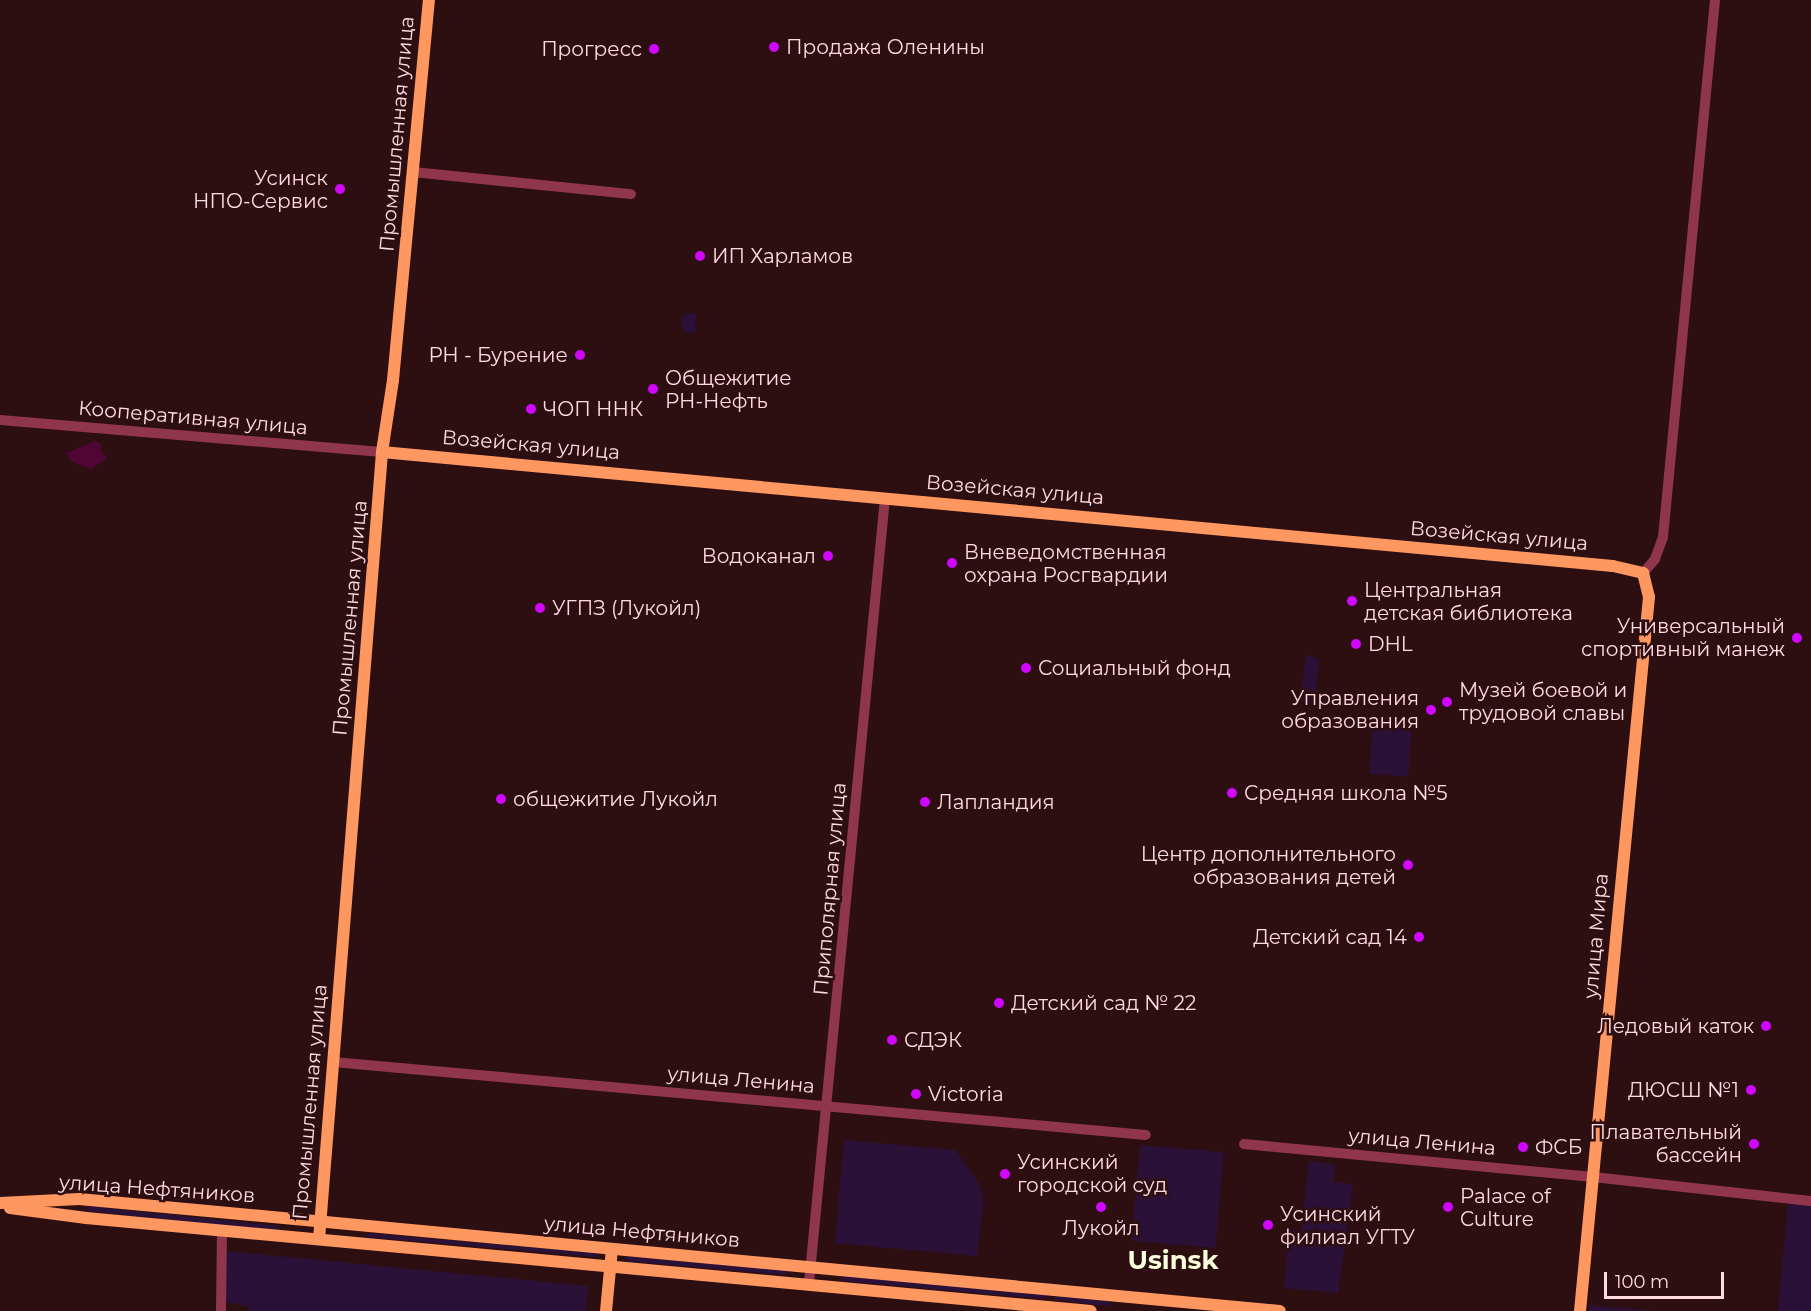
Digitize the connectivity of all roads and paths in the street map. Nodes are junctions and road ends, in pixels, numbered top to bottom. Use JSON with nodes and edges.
{"nodes":[{"id":1,"x":429,"y":0,"type":"edge"},
{"id":2,"x":1715,"y":0,"type":"edge"},
{"id":3,"x":412,"y":172,"type":"junction"},
{"id":4,"x":631,"y":194,"type":"dead end"},
{"id":5,"x":0,"y":420,"type":"edge"},
{"id":6,"x":382,"y":452,"type":"junction"},
{"id":7,"x":885,"y":498,"type":"junction"},
{"id":8,"x":1643,"y":573,"type":"junction"},
{"id":9,"x":333,"y":1062,"type":"junction"},
{"id":10,"x":828,"y":1106,"type":"junction"},
{"id":11,"x":1146,"y":1135,"type":"dead end"},
{"id":12,"x":1244,"y":1144,"type":"dead end"},
{"id":13,"x":1593,"y":1177,"type":"junction"},
{"id":14,"x":1811,"y":1201,"type":"edge"},
{"id":15,"x":0,"y":1204,"type":"edge"},
{"id":16,"x":320,"y":1222,"type":"junction"},
{"id":17,"x":222,"y":1230,"type":"junction"},
{"id":18,"x":318,"y":1239,"type":"junction"},
{"id":19,"x":612,"y":1249,"type":"junction"},
{"id":20,"x":610,"y":1266,"type":"junction"},
{"id":21,"x":810,"y":1268,"type":"junction"},
{"id":22,"x":809,"y":1283,"type":"junction"},
{"id":23,"x":1172,"y":1306,"type":"edge"},
{"id":24,"x":1580,"y":1309,"type":"edge"},
{"id":25,"x":221,"y":1311,"type":"edge"},
{"id":26,"x":606,"y":1311,"type":"edge"},
{"id":27,"x":1091,"y":1311,"type":"edge"},
{"id":28,"x":1280,"y":1311,"type":"edge"}],
"edges":[{"from":1,"to":3,"type":"main road","name":"Промышленная улица"},
{"from":2,"to":8,"type":"street"},
{"from":3,"to":4,"type":"street"},
{"from":3,"to":6,"type":"main road","name":"Промышленная улица"},
{"from":5,"to":6,"type":"street","name":"Кооперативная улица"},
{"from":6,"to":7,"type":"main road","name":"Возейская улица"},
{"from":6,"to":9,"type":"main road","name":"Промышленная улица"},
{"from":7,"to":8,"type":"main road","name":"Возейская улица"},
{"from":7,"to":10,"type":"street","name":"Приполярная улица"},
{"from":8,"to":13,"type":"main road","name":"улица Мира"},
{"from":9,"to":10,"type":"street","name":"улица Ленина"},
{"from":9,"to":16,"type":"main road","name":"Промышленная улица"},
{"from":10,"to":11,"type":"street","name":"улица Ленина"},
{"from":10,"to":21,"type":"street","name":"Приполярная улица"},
{"from":12,"to":13,"type":"street","name":"улица Ленина"},
{"from":13,"to":14,"type":"street","name":"улица Ленина"},
{"from":13,"to":24,"type":"main road","name":"улица Мира"},
{"from":15,"to":16,"type":"main road","name":"улица Нефтяников"},
{"from":15,"to":17,"type":"main road","name":"улица Нефтяников"},
{"from":16,"to":18,"type":"main road","name":"Промышленная улица"},
{"from":16,"to":19,"type":"main road","name":"улица Нефтяников"},
{"from":17,"to":18,"type":"main road","name":"улица Нефтяников"},
{"from":17,"to":25,"type":"street"},
{"from":18,"to":20,"type":"main road","name":"улица Нефтяников"},
{"from":19,"to":20,"type":"main road"},
{"from":19,"to":21,"type":"main road","name":"улица Нефтяников"},
{"from":20,"to":22,"type":"main road","name":"улица Нефтяников"},
{"from":20,"to":26,"type":"main road"},
{"from":21,"to":22,"type":"street","name":"Приполярная улица"},
{"from":21,"to":23,"type":"main road","name":"улица Нефтяников"},
{"from":22,"to":27,"type":"main road","name":"улица Нефтяников"},
{"from":23,"to":28,"type":"main road","name":"улица Нефтяников"}]}
